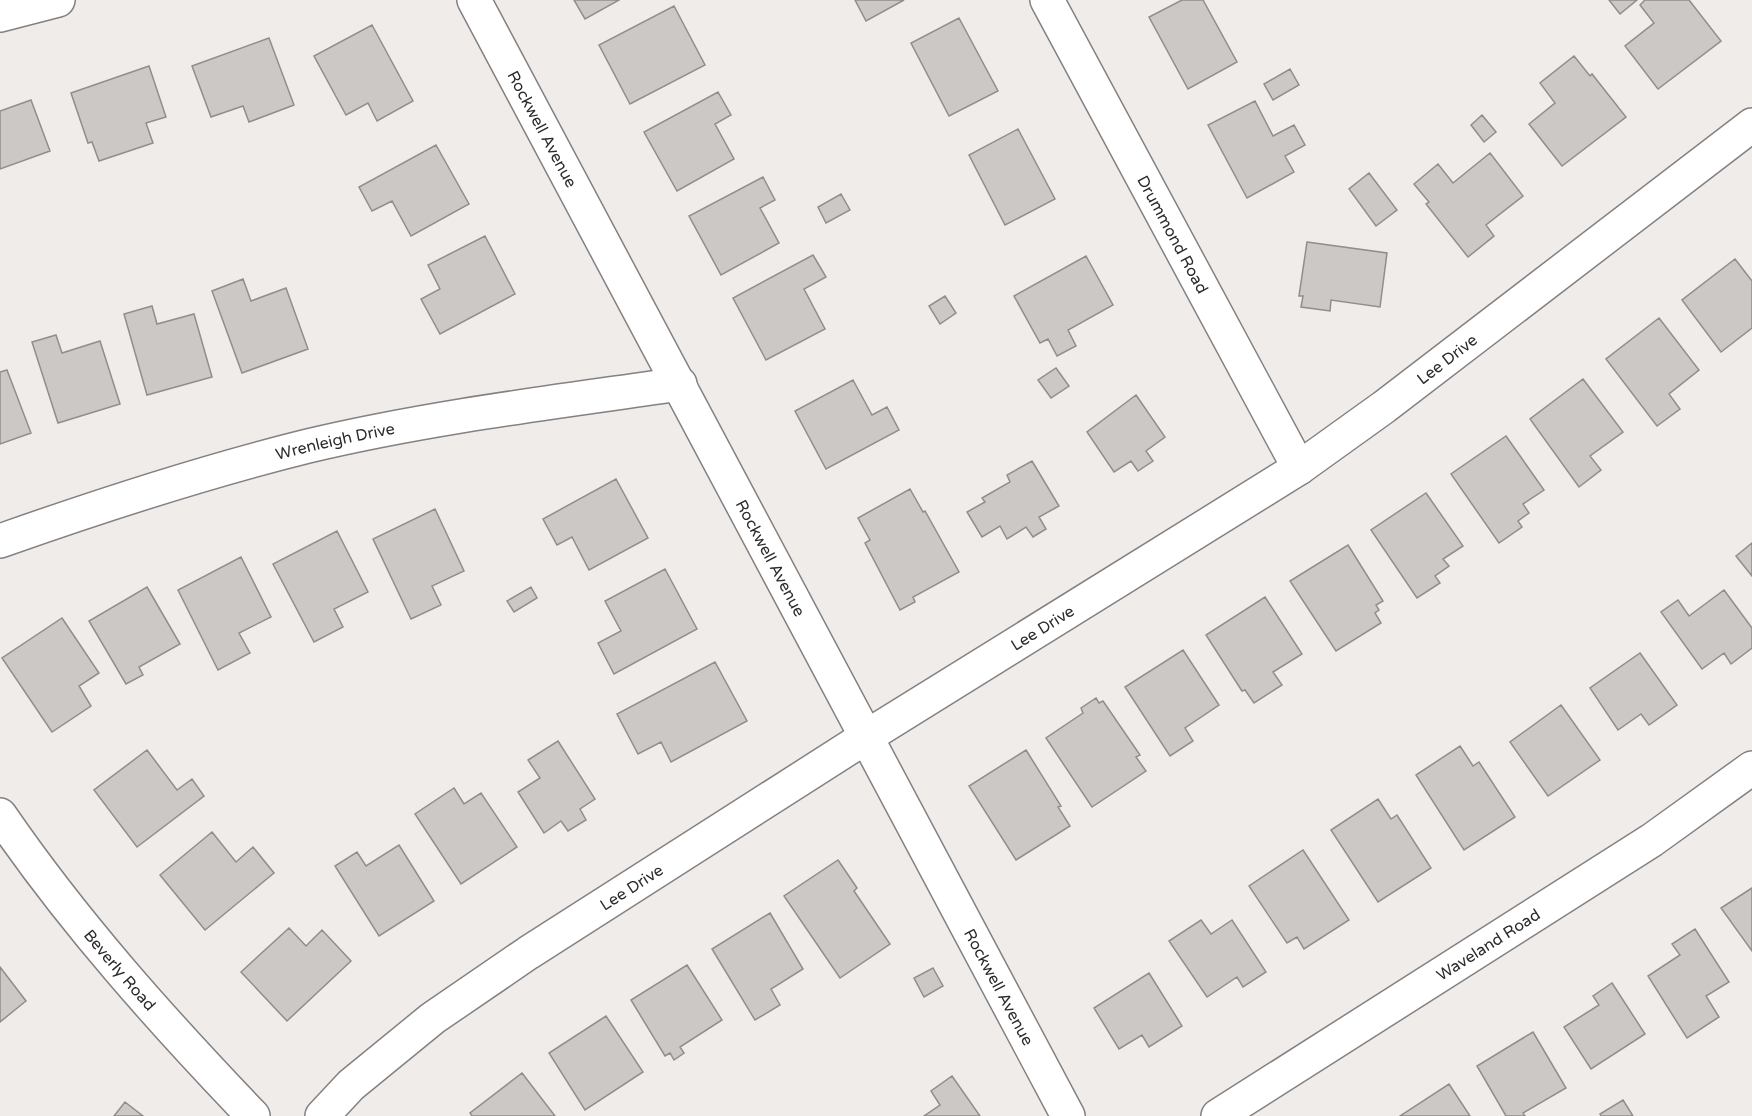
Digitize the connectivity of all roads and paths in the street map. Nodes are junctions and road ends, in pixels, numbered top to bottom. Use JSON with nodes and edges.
{"nodes":[{"id":1,"x":58,"y":0,"type":"edge"},
{"id":2,"x":474,"y":0,"type":"edge"},
{"id":3,"x":1047,"y":0,"type":"edge"},
{"id":4,"x":0,"y":15,"type":"edge"},
{"id":5,"x":1752,"y":125,"type":"edge"},
{"id":6,"x":680,"y":384,"type":"junction"},
{"id":7,"x":1299,"y":468,"type":"junction"},
{"id":8,"x":0,"y":541,"type":"edge"},
{"id":9,"x":866,"y":737,"type":"junction"},
{"id":10,"x":1752,"y":768,"type":"edge"},
{"id":11,"x":0,"y":815,"type":"edge"},
{"id":12,"x":253,"y":1116,"type":"edge"},
{"id":13,"x":322,"y":1116,"type":"edge"},
{"id":14,"x":1068,"y":1116,"type":"edge"},
{"id":15,"x":1218,"y":1116,"type":"edge"}],
"edges":[{"from":1,"to":4,"type":"street"},
{"from":2,"to":6,"type":"street","name":"Rockwell Avenue"},
{"from":3,"to":7,"type":"street","name":"Drummond Road"},
{"from":5,"to":7,"type":"street","name":"Lee Drive"},
{"from":6,"to":8,"type":"street","name":"Wrenleigh Drive"},
{"from":6,"to":9,"type":"street","name":"Rockwell Avenue"},
{"from":7,"to":9,"type":"street","name":"Lee Drive"},
{"from":9,"to":13,"type":"street","name":"Lee Drive"},
{"from":9,"to":14,"type":"street","name":"Rockwell Avenue"},
{"from":10,"to":15,"type":"street","name":"Waveland Road"},
{"from":11,"to":12,"type":"street","name":"Beverly Road"}]}
